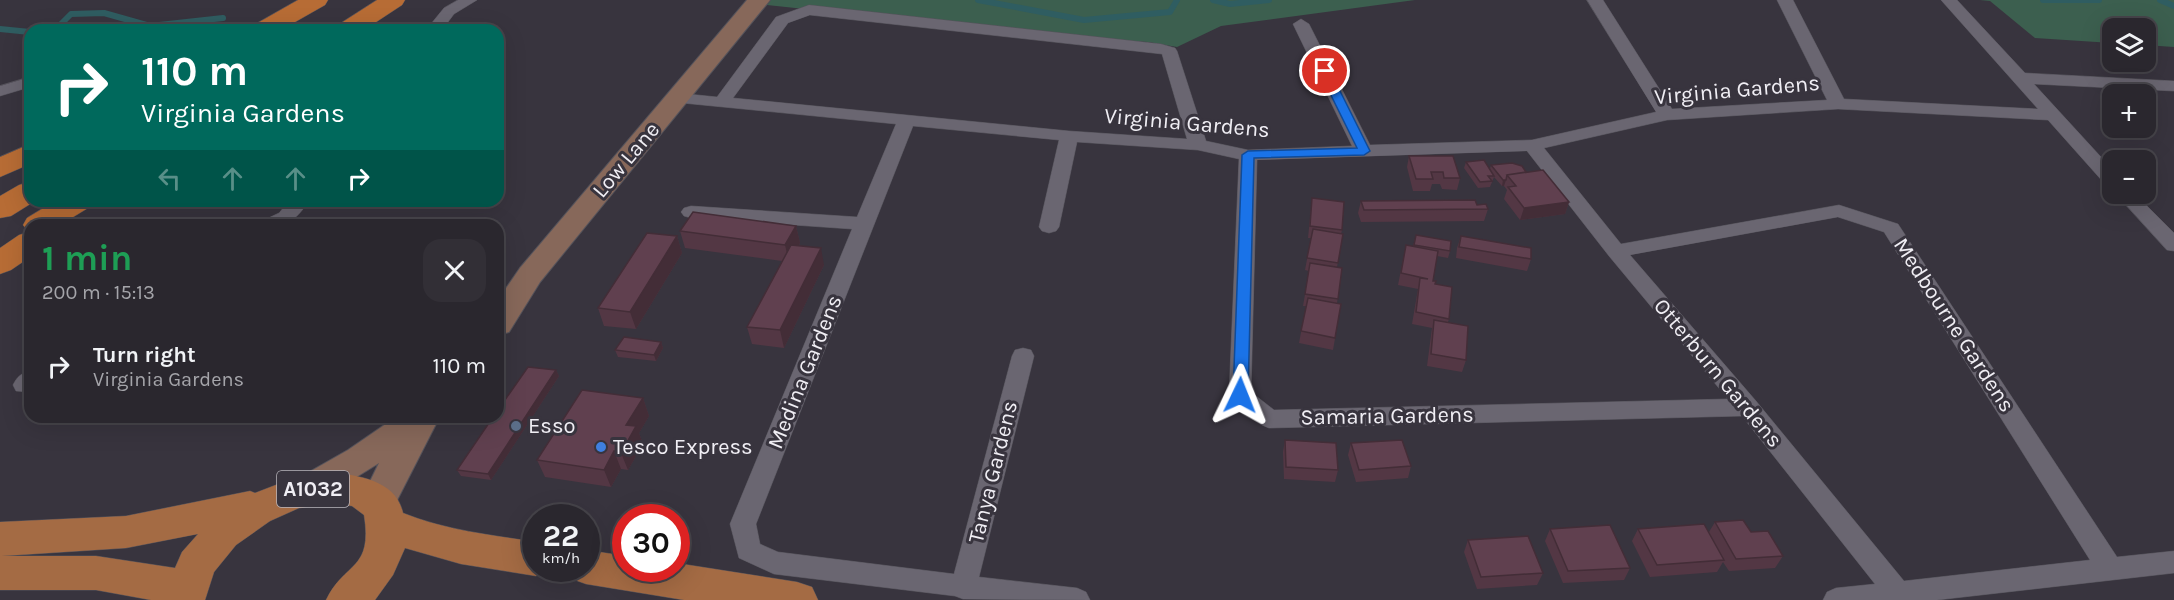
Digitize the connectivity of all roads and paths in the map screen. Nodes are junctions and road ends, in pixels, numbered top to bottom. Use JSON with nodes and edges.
{"nodes":[{"id":1,"x":316,"y":0,"type":"edge"},
{"id":2,"x":342,"y":0,"type":"edge"},
{"id":3,"x":393,"y":0,"type":"edge"},
{"id":4,"x":469,"y":0,"type":"edge"},
{"id":5,"x":759,"y":0,"type":"edge"},
{"id":6,"x":1595,"y":0,"type":"edge"},
{"id":7,"x":1785,"y":0,"type":"edge"},
{"id":8,"x":1949,"y":0,"type":"edge"},
{"id":9,"x":274,"y":24,"type":"edge"},
{"id":10,"x":304,"y":24,"type":"edge"},
{"id":11,"x":356,"y":24,"type":"edge"},
{"id":12,"x":439,"y":24,"type":"edge"},
{"id":13,"x":1301,"y":24,"type":"dead end"},
{"id":14,"x":2022,"y":78,"type":"junction"},
{"id":15,"x":24,"y":84,"type":"edge"},
{"id":16,"x":2174,"y":86,"type":"edge"},
{"id":17,"x":0,"y":91,"type":"edge"},
{"id":18,"x":678,"y":98,"type":"junction"},
{"id":19,"x":722,"y":102,"type":"junction"},
{"id":20,"x":1838,"y":104,"type":"junction"},
{"id":21,"x":1667,"y":115,"type":"junction"},
{"id":22,"x":2050,"y":115,"type":"junction"},
{"id":23,"x":907,"y":119,"type":"junction"},
{"id":24,"x":1069,"y":136,"type":"junction"},
{"id":25,"x":1198,"y":145,"type":"junction"},
{"id":26,"x":1532,"y":146,"type":"junction"},
{"id":27,"x":1364,"y":151,"type":"junction"},
{"id":28,"x":1248,"y":155,"type":"junction"},
{"id":29,"x":24,"y":156,"type":"edge"},
{"id":30,"x":0,"y":168,"type":"edge"},
{"id":31,"x":2102,"y":170,"type":"edge"},
{"id":32,"x":24,"y":195,"type":"edge"},
{"id":33,"x":2135,"y":204,"type":"edge"},
{"id":34,"x":68,"y":207,"type":"edge"},
{"id":35,"x":81,"y":207,"type":"edge"},
{"id":36,"x":294,"y":207,"type":"edge"},
{"id":37,"x":0,"y":209,"type":"edge"},
{"id":38,"x":691,"y":212,"type":"edge"},
{"id":39,"x":48,"y":219,"type":"edge"},
{"id":40,"x":64,"y":219,"type":"edge"},
{"id":41,"x":282,"y":219,"type":"edge"},
{"id":42,"x":865,"y":224,"type":"junction"},
{"id":43,"x":1049,"y":227,"type":"dead end"},
{"id":44,"x":24,"y":234,"type":"edge"},
{"id":45,"x":2174,"y":245,"type":"edge"},
{"id":46,"x":24,"y":246,"type":"edge"},
{"id":47,"x":0,"y":249,"type":"edge"},
{"id":48,"x":1616,"y":251,"type":"junction"},
{"id":49,"x":0,"y":263,"type":"edge"},
{"id":50,"x":504,"y":315,"type":"edge"},
{"id":51,"x":1023,"y":356,"type":"dead end"},
{"id":52,"x":1748,"y":407,"type":"junction"},
{"id":53,"x":412,"y":423,"type":"edge"},
{"id":54,"x":419,"y":423,"type":"edge"},
{"id":55,"x":309,"y":489,"type":"junction"},
{"id":56,"x":264,"y":504,"type":"junction"},
{"id":57,"x":383,"y":514,"type":"junction"},
{"id":58,"x":0,"y":539,"type":"edge"},
{"id":59,"x":522,"y":557,"type":"edge"},
{"id":60,"x":2174,"y":562,"type":"edge"},
{"id":61,"x":600,"y":569,"type":"edge"},
{"id":62,"x":2109,"y":569,"type":"junction"},
{"id":63,"x":0,"y":573,"type":"edge"},
{"id":64,"x":963,"y":588,"type":"junction"},
{"id":65,"x":184,"y":594,"type":"edge"},
{"id":66,"x":1901,"y":597,"type":"edge"},
{"id":67,"x":348,"y":600,"type":"edge"},
{"id":68,"x":797,"y":600,"type":"edge"},
{"id":69,"x":1077,"y":600,"type":"edge"},
{"id":70,"x":1836,"y":600,"type":"edge"}],
"edges":[{"from":1,"to":9,"type":"highway"},
{"from":2,"to":10,"type":"highway"},
{"from":3,"to":11,"type":"highway"},
{"from":4,"to":12,"type":"street"},
{"from":5,"to":18,"type":"main road","name":"Low Lane"},
{"from":6,"to":21,"type":"street"},
{"from":7,"to":20,"type":"street"},
{"from":8,"to":14,"type":"street"},
{"from":13,"to":27,"type":"street"},
{"from":14,"to":16,"type":"street"},
{"from":14,"to":22,"type":"street"},
{"from":15,"to":17,"type":"street"},
{"from":18,"to":19,"type":"street","name":"Virginia Gardens"},
{"from":18,"to":50,"type":"main road","name":"Low Lane"},
{"from":19,"to":23,"type":"street","name":"Virginia Gardens"},
{"from":19,"to":25,"type":"street"},
{"from":20,"to":21,"type":"street","name":"Virginia Gardens"},
{"from":20,"to":22,"type":"street","name":"Virginia Gardens"},
{"from":21,"to":26,"type":"street","name":"Virginia Gardens"},
{"from":22,"to":31,"type":"street"},
{"from":23,"to":24,"type":"street","name":"Virginia Gardens"},
{"from":23,"to":42,"type":"street","name":"Medina Gardens"},
{"from":24,"to":25,"type":"street","name":"Virginia Gardens"},
{"from":24,"to":43,"type":"street"},
{"from":25,"to":28,"type":"street","name":"Virginia Gardens"},
{"from":26,"to":27,"type":"street","name":"Virginia Gardens"},
{"from":26,"to":48,"type":"street","name":"Otterburn Gardens"},
{"from":27,"to":28,"type":"street","name":"Virginia Gardens"},
{"from":28,"to":52,"type":"street","name":"Samaria Gardens"},
{"from":29,"to":30,"type":"highway"},
{"from":32,"to":37,"type":"highway"},
{"from":33,"to":45,"type":"street"},
{"from":34,"to":39,"type":"highway"},
{"from":35,"to":40,"type":"highway"},
{"from":36,"to":41,"type":"street"},
{"from":38,"to":42,"type":"street"},
{"from":42,"to":64,"type":"street","name":"Medina Gardens"},
{"from":44,"to":47,"type":"highway"},
{"from":46,"to":49,"type":"highway"},
{"from":48,"to":52,"type":"street","name":"Otterburn Gardens"},
{"from":48,"to":62,"type":"street","name":"Medbourne Gardens"},
{"from":51,"to":64,"type":"street","name":"Tanya Gardens"},
{"from":52,"to":66,"type":"street","name":"Otterburn Gardens"},
{"from":53,"to":55,"type":"main road"},
{"from":54,"to":57,"type":"main road"},
{"from":55,"to":56,"type":"main road","number":"A1032"},
{"from":55,"to":57,"type":"main road","number":"A1032"},
{"from":56,"to":58,"type":"main road","number":"A1032"},
{"from":56,"to":65,"type":"main road","number":"A1032"},
{"from":57,"to":59,"type":"main road","number":"A1032"},
{"from":57,"to":67,"type":"main road"},
{"from":60,"to":62,"type":"street"},
{"from":61,"to":68,"type":"main road"},
{"from":62,"to":66,"type":"street"},
{"from":63,"to":65,"type":"main road","number":"A1032"},
{"from":64,"to":69,"type":"street","name":"Medina Gardens"},
{"from":66,"to":70,"type":"street"}]}
